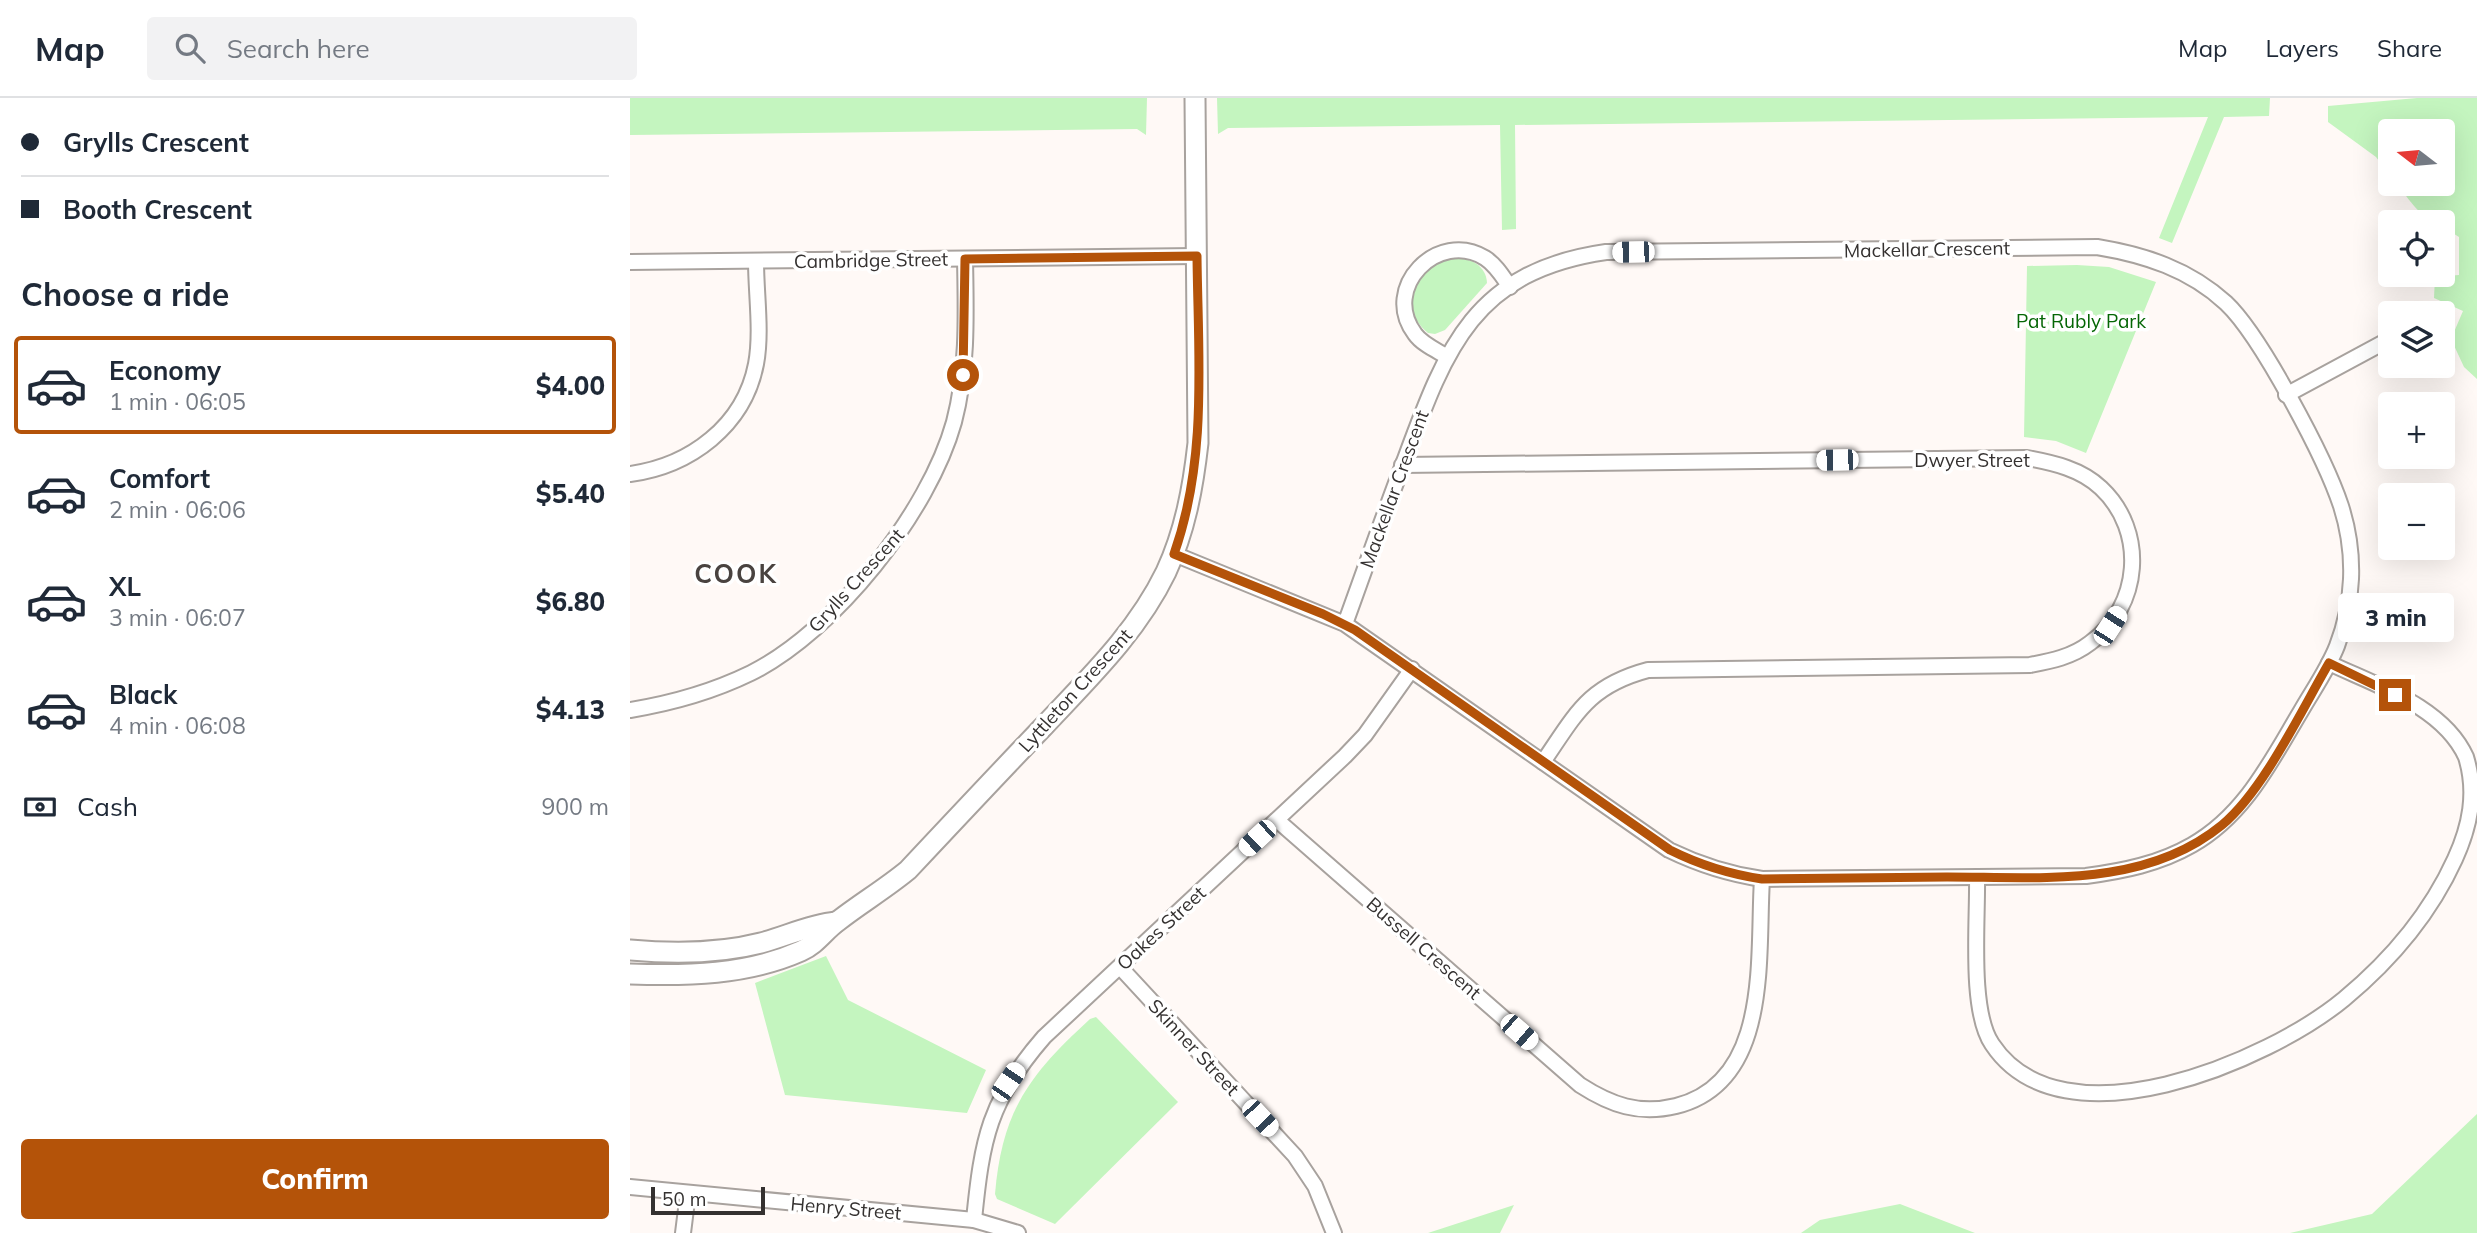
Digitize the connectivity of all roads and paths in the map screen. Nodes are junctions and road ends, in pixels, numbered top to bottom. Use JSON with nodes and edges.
{"nodes":[{"id":1,"x":1195,"y":98,"type":"edge"},
{"id":2,"x":1197,"y":256,"type":"junction"},
{"id":3,"x":965,"y":259,"type":"junction"},
{"id":4,"x":756,"y":261,"type":"junction"},
{"id":5,"x":630,"y":262,"type":"edge"},
{"id":6,"x":1510,"y":287,"type":"junction"},
{"id":7,"x":2378,"y":345,"type":"edge"},
{"id":8,"x":1446,"y":356,"type":"junction"},
{"id":9,"x":2286,"y":395,"type":"junction"},
{"id":10,"x":1402,"y":466,"type":"junction"},
{"id":11,"x":630,"y":474,"type":"edge"},
{"id":12,"x":1174,"y":554,"type":"junction"},
{"id":13,"x":1345,"y":624,"type":"junction"},
{"id":14,"x":2329,"y":663,"type":"junction"},
{"id":15,"x":1412,"y":669,"type":"junction"},
{"id":16,"x":630,"y":710,"type":"edge"},
{"id":17,"x":1543,"y":762,"type":"junction"},
{"id":18,"x":1277,"y":820,"type":"junction"},
{"id":19,"x":1977,"y":877,"type":"junction"},
{"id":20,"x":1762,"y":879,"type":"junction"},
{"id":21,"x":835,"y":922,"type":"junction"},
{"id":22,"x":630,"y":950,"type":"edge"},
{"id":23,"x":1120,"y":967,"type":"junction"},
{"id":24,"x":630,"y":974,"type":"edge"},
{"id":25,"x":630,"y":1187,"type":"edge"},
{"id":26,"x":688,"y":1193,"type":"junction"},
{"id":27,"x":974,"y":1220,"type":"junction"},
{"id":28,"x":683,"y":1233,"type":"edge"},
{"id":29,"x":1018,"y":1233,"type":"edge"},
{"id":30,"x":1334,"y":1233,"type":"edge"}],
"edges":[{"from":1,"to":2,"type":"street","name":"Lyttleton Crescent"},
{"from":2,"to":3,"type":"street","name":"Cambridge Street"},
{"from":2,"to":12,"type":"street","name":"Lyttleton Crescent"},
{"from":3,"to":4,"type":"street","name":"Cambridge Street"},
{"from":3,"to":16,"type":"street","name":"Grylls Crescent"},
{"from":4,"to":5,"type":"street","name":"Cambridge Street"},
{"from":4,"to":11,"type":"street"},
{"from":6,"to":8,"type":"street","name":"Mackellar Crescent"},
{"from":6,"to":8,"type":"street"},
{"from":6,"to":9,"type":"street","name":"Mackellar Crescent"},
{"from":7,"to":9,"type":"street"},
{"from":8,"to":10,"type":"street","name":"Mackellar Crescent"},
{"from":9,"to":14,"type":"street","name":"Mackellar Crescent"},
{"from":10,"to":13,"type":"street","name":"Mackellar Crescent"},
{"from":10,"to":17,"type":"street","name":"Dwyer Street"},
{"from":12,"to":13,"type":"street","name":"Mackellar Crescent"},
{"from":12,"to":21,"type":"street","name":"Lyttleton Crescent"},
{"from":13,"to":15,"type":"street","name":"Mackellar Crescent"},
{"from":14,"to":19,"type":"street","name":"Mackellar Crescent"},
{"from":14,"to":19,"type":"street"},
{"from":15,"to":17,"type":"street","name":"Mackellar Crescent"},
{"from":15,"to":18,"type":"street","name":"Oakes Street"},
{"from":17,"to":20,"type":"street","name":"Mackellar Crescent"},
{"from":18,"to":20,"type":"street","name":"Bussell Crescent"},
{"from":18,"to":23,"type":"street","name":"Oakes Street"},
{"from":19,"to":20,"type":"street","name":"Mackellar Crescent"},
{"from":21,"to":22,"type":"street","name":"Lyttleton Crescent"},
{"from":21,"to":24,"type":"street","name":"Lyttleton Crescent"},
{"from":23,"to":27,"type":"street","name":"Oakes Street"},
{"from":23,"to":30,"type":"street","name":"Skinner Street"},
{"from":25,"to":26,"type":"street","name":"Henry Street"},
{"from":26,"to":27,"type":"street","name":"Henry Street"},
{"from":26,"to":28,"type":"street"},
{"from":27,"to":29,"type":"street","name":"Henry Street"}]}
